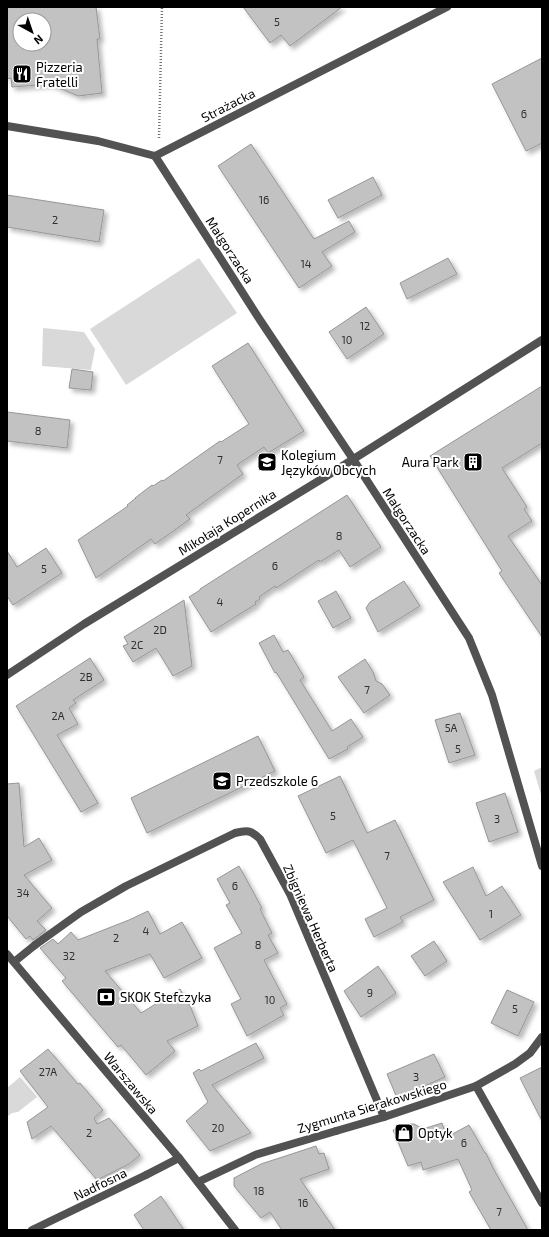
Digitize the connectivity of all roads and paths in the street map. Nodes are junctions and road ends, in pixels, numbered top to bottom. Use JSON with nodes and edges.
{"nodes":[{"id":1,"x":162,"y":7,"type":"edge"},
{"id":2,"x":447,"y":7,"type":"edge"},
{"id":3,"x":7,"y":126,"type":"edge"},
{"id":4,"x":155,"y":156,"type":"junction"},
{"id":5,"x":542,"y":340,"type":"edge"},
{"id":6,"x":353,"y":459,"type":"junction"},
{"id":7,"x":7,"y":675,"type":"edge"},
{"id":8,"x":542,"y":866,"type":"edge"},
{"id":9,"x":7,"y":954,"type":"edge"},
{"id":10,"x":14,"y":962,"type":"junction"},
{"id":11,"x":542,"y":1037,"type":"edge"},
{"id":12,"x":476,"y":1086,"type":"junction"},
{"id":13,"x":384,"y":1117,"type":"junction"},
{"id":14,"x":179,"y":1158,"type":"junction"},
{"id":15,"x":198,"y":1182,"type":"junction"},
{"id":16,"x":542,"y":1203,"type":"edge"},
{"id":17,"x":32,"y":1230,"type":"edge"},
{"id":18,"x":235,"y":1230,"type":"edge"}],
"edges":[{"from":1,"to":4,"type":"path"},
{"from":2,"to":4,"type":"street","name":"Strażacka"},
{"from":3,"to":4,"type":"street"},
{"from":4,"to":6,"type":"street","name":"Małgorzacka"},
{"from":5,"to":6,"type":"street","name":"Mikołaja Kopernika"},
{"from":6,"to":7,"type":"street","name":"Mikołaja Kopernika"},
{"from":6,"to":8,"type":"street","name":"Małgorzacka"},
{"from":9,"to":10,"type":"street","name":"Warszawska"},
{"from":10,"to":13,"type":"street","name":"Zbigniewa Herberta"},
{"from":10,"to":14,"type":"street","name":"Warszawska"},
{"from":11,"to":12,"type":"street","name":"Zygmunta Sierakowskiego"},
{"from":12,"to":13,"type":"street","name":"Zygmunta Sierakowskiego"},
{"from":12,"to":16,"type":"street"},
{"from":13,"to":15,"type":"street","name":"Zygmunta Sierakowskiego"},
{"from":14,"to":15,"type":"street","name":"Warszawska"},
{"from":14,"to":17,"type":"street","name":"Nadfosna"},
{"from":15,"to":18,"type":"street","name":"Warszawska"}]}
